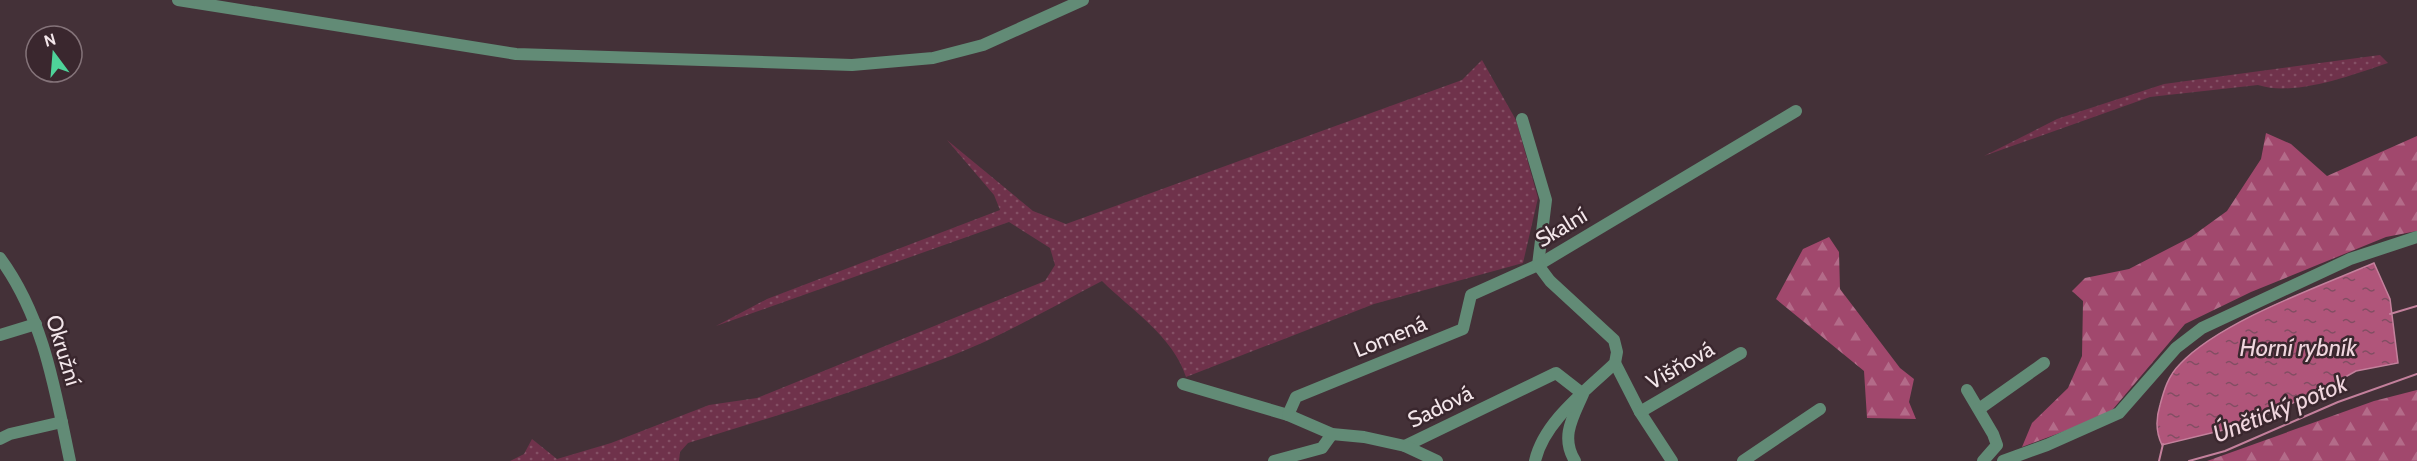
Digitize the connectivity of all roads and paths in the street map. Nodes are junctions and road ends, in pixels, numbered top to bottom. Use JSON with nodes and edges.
{"nodes":[{"id":1,"x":178,"y":0,"type":"edge"},
{"id":2,"x":1083,"y":0,"type":"edge"},
{"id":3,"x":1796,"y":111,"type":"dead end"},
{"id":4,"x":1522,"y":119,"type":"dead end"},
{"id":5,"x":2417,"y":237,"type":"edge"},
{"id":6,"x":0,"y":258,"type":"edge"},
{"id":7,"x":1538,"y":265,"type":"junction"},
{"id":8,"x":36,"y":324,"type":"junction"},
{"id":9,"x":0,"y":335,"type":"edge"},
{"id":10,"x":1741,"y":353,"type":"dead end"},
{"id":11,"x":1615,"y":363,"type":"junction"},
{"id":12,"x":2044,"y":363,"type":"dead end"},
{"id":13,"x":1183,"y":384,"type":"dead end"},
{"id":14,"x":1967,"y":390,"type":"dead end"},
{"id":15,"x":1583,"y":394,"type":"junction"},
{"id":16,"x":1820,"y":409,"type":"dead end"},
{"id":17,"x":1979,"y":409,"type":"junction"},
{"id":18,"x":1640,"y":412,"type":"junction"},
{"id":19,"x":1288,"y":415,"type":"junction"},
{"id":20,"x":62,"y":422,"type":"junction"},
{"id":21,"x":1332,"y":434,"type":"junction"},
{"id":22,"x":0,"y":439,"type":"edge"},
{"id":23,"x":1405,"y":446,"type":"junction"},
{"id":24,"x":70,"y":461,"type":"edge"},
{"id":25,"x":1274,"y":461,"type":"edge"},
{"id":26,"x":1437,"y":461,"type":"edge"},
{"id":27,"x":1535,"y":461,"type":"edge"},
{"id":28,"x":1575,"y":461,"type":"edge"},
{"id":29,"x":1672,"y":461,"type":"edge"},
{"id":30,"x":1743,"y":461,"type":"edge"},
{"id":31,"x":1983,"y":461,"type":"edge"},
{"id":32,"x":2003,"y":461,"type":"edge"}],
"edges":[{"from":1,"to":2,"type":"street"},
{"from":3,"to":7,"type":"street","name":"Skalní"},
{"from":4,"to":7,"type":"street"},
{"from":5,"to":32,"type":"street"},
{"from":6,"to":8,"type":"street","name":"Okružní"},
{"from":7,"to":11,"type":"street","name":"Skalní"},
{"from":7,"to":19,"type":"street","name":"Lomená"},
{"from":8,"to":9,"type":"street"},
{"from":8,"to":20,"type":"street","name":"Okružní"},
{"from":10,"to":18,"type":"street","name":"Višňová"},
{"from":11,"to":15,"type":"street"},
{"from":11,"to":18,"type":"street","name":"Skalní"},
{"from":12,"to":17,"type":"street"},
{"from":13,"to":19,"type":"street"},
{"from":14,"to":17,"type":"street"},
{"from":15,"to":23,"type":"street","name":"Sadová"},
{"from":15,"to":27,"type":"street"},
{"from":15,"to":28,"type":"street"},
{"from":16,"to":30,"type":"street"},
{"from":17,"to":31,"type":"street"},
{"from":18,"to":29,"type":"street","name":"Skalní"},
{"from":19,"to":21,"type":"street"},
{"from":20,"to":22,"type":"street"},
{"from":20,"to":24,"type":"street","name":"Okružní"},
{"from":21,"to":23,"type":"street","name":"Sadová"},
{"from":21,"to":25,"type":"street"},
{"from":23,"to":26,"type":"street"}]}
